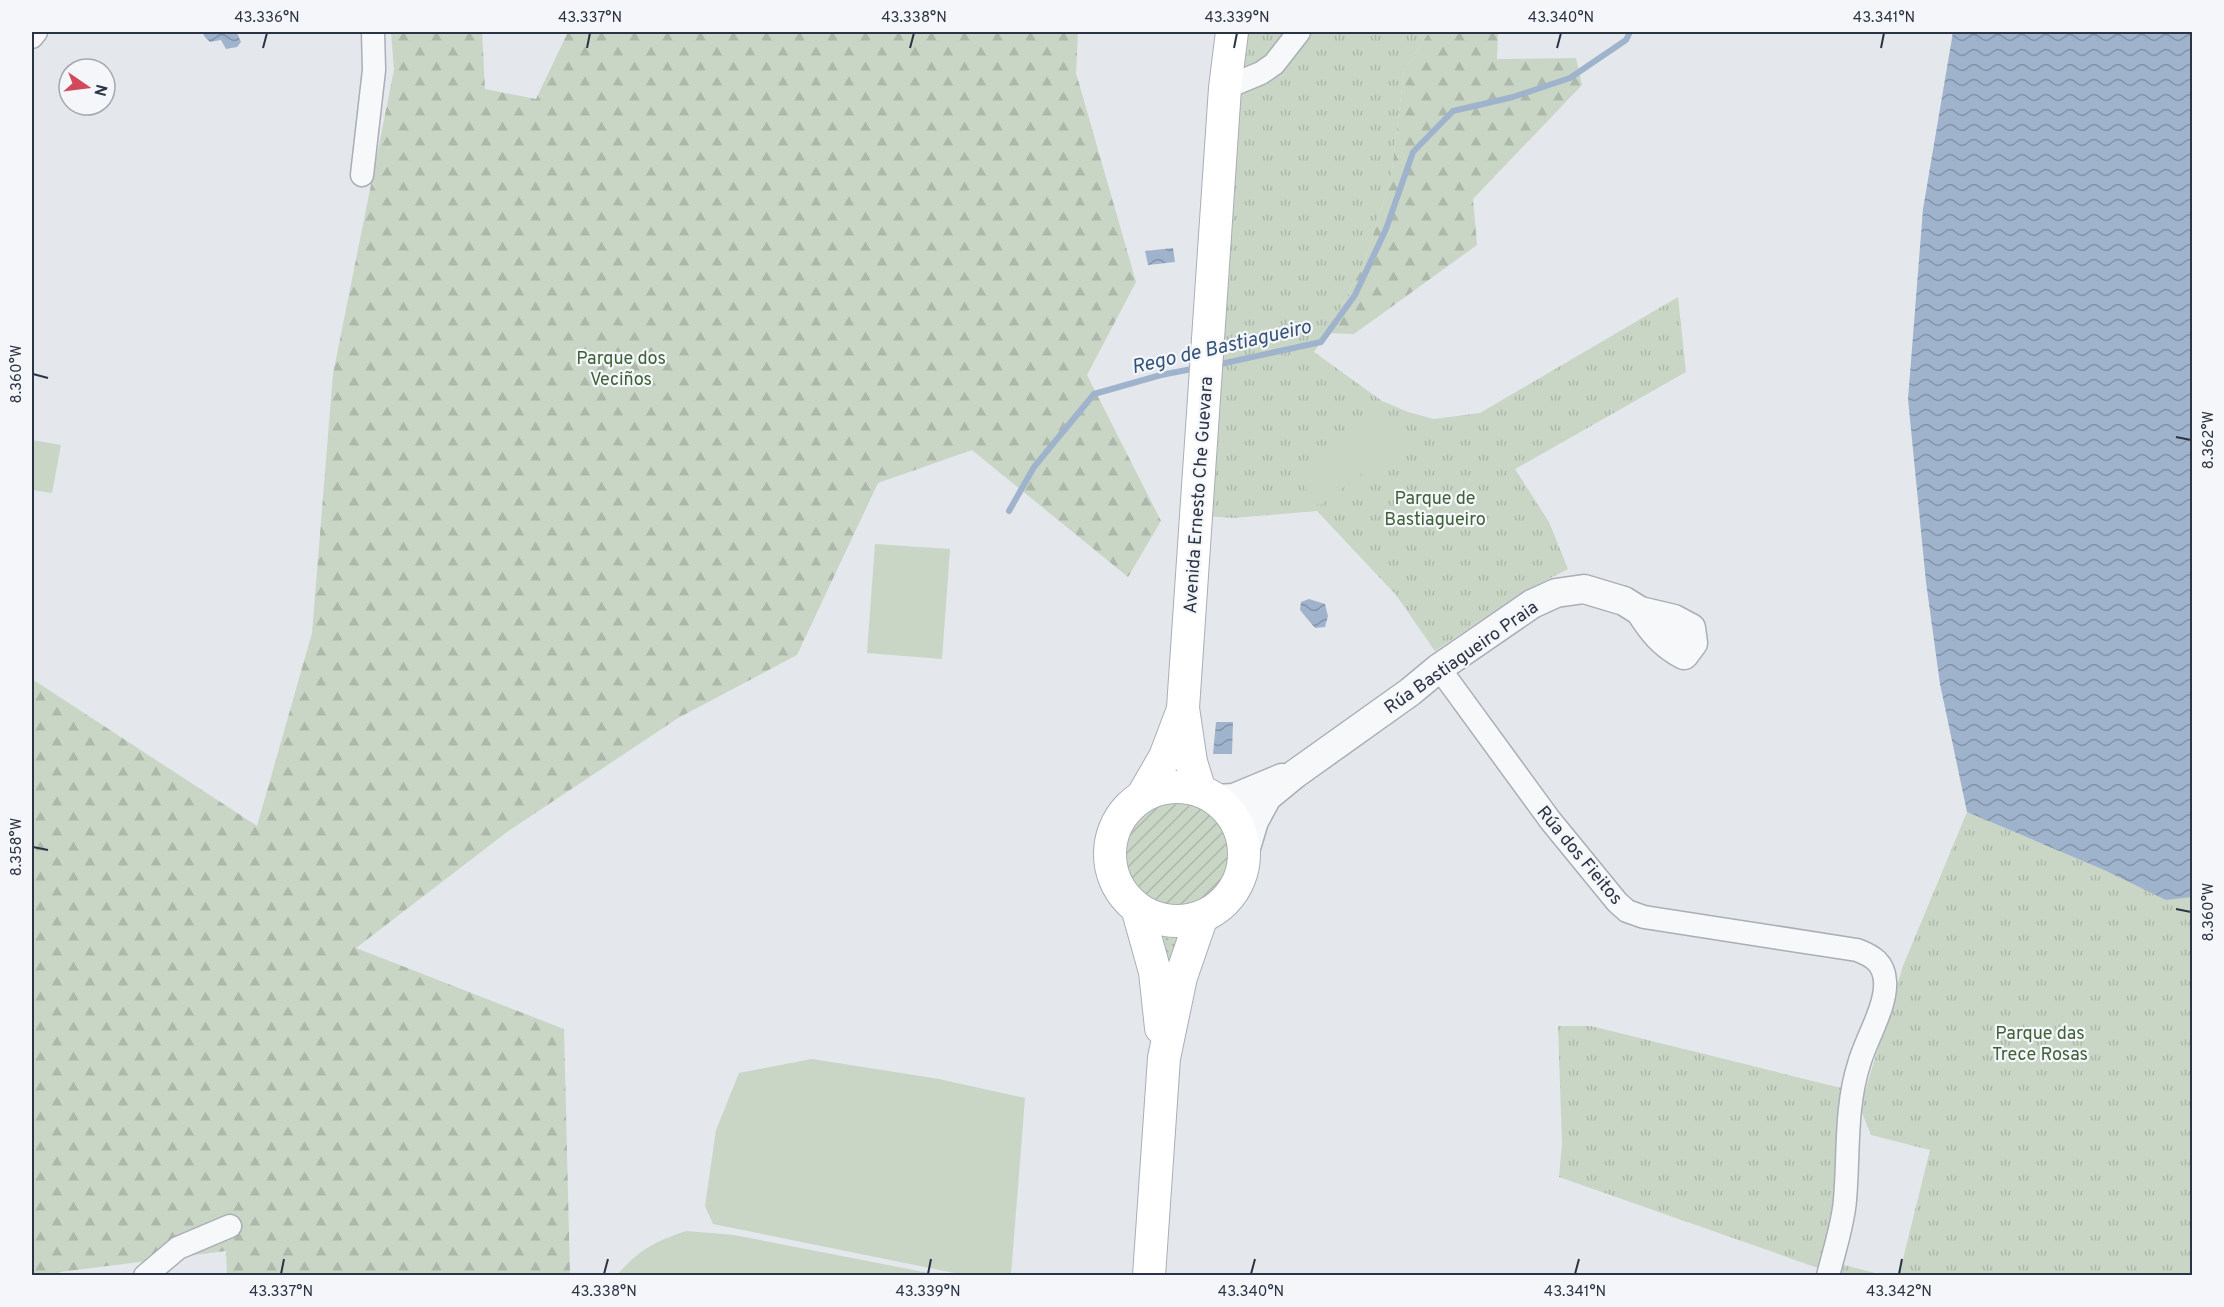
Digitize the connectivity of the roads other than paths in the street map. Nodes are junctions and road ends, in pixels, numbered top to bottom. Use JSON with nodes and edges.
{"nodes":[{"id":1,"x":36,"y":32,"type":"edge"},
{"id":2,"x":373,"y":32,"type":"edge"},
{"id":3,"x":1232,"y":32,"type":"edge"},
{"id":4,"x":1299,"y":32,"type":"edge"},
{"id":5,"x":32,"y":37,"type":"edge"},
{"id":6,"x":1224,"y":88,"type":"junction"},
{"id":7,"x":362,"y":175,"type":"dead end"},
{"id":8,"x":1640,"y":611,"type":"dead end"},
{"id":9,"x":1439,"y":668,"type":"junction"},
{"id":10,"x":1183,"y":708,"type":"junction"},
{"id":11,"x":1295,"y":774,"type":"junction"},
{"id":12,"x":1143,"y":795,"type":"junction"},
{"id":13,"x":1208,"y":795,"type":"junction"},
{"id":14,"x":1245,"y":851,"type":"junction"},
{"id":15,"x":1138,"y":911,"type":"junction"},
{"id":16,"x":1201,"y":919,"type":"junction"},
{"id":17,"x":1164,"y":1058,"type":"junction"},
{"id":18,"x":230,"y":1226,"type":"dead end"},
{"id":19,"x":145,"y":1275,"type":"edge"},
{"id":20,"x":1149,"y":1275,"type":"edge"},
{"id":21,"x":1828,"y":1275,"type":"edge"}],
"edges":[{"from":1,"to":5,"type":"street"},
{"from":2,"to":7,"type":"street"},
{"from":3,"to":6,"type":"main road","name":"Avenida Ernesto Che Guevara"},
{"from":4,"to":6,"type":"street"},
{"from":6,"to":10,"type":"main road","name":"Avenida Ernesto Che Guevara"},
{"from":8,"to":9,"type":"street","name":"Rúa Bastiagueiro Praia"},
{"from":9,"to":11,"type":"street","name":"Rúa Bastiagueiro Praia"},
{"from":9,"to":21,"type":"street","name":"Rúa dos Fieitos"},
{"from":10,"to":12,"type":"main road","name":"Avenida Ernesto Che Guevara"},
{"from":10,"to":13,"type":"main road","name":"Avenida Ernesto Che Guevara"},
{"from":11,"to":13,"type":"street"},
{"from":11,"to":14,"type":"street"},
{"from":12,"to":13,"type":"main road"},
{"from":12,"to":15,"type":"main road"},
{"from":13,"to":14,"type":"main road"},
{"from":14,"to":16,"type":"main road"},
{"from":15,"to":16,"type":"main road"},
{"from":15,"to":17,"type":"main road"},
{"from":16,"to":17,"type":"main road"},
{"from":17,"to":20,"type":"main road"},
{"from":18,"to":19,"type":"street"}]}
